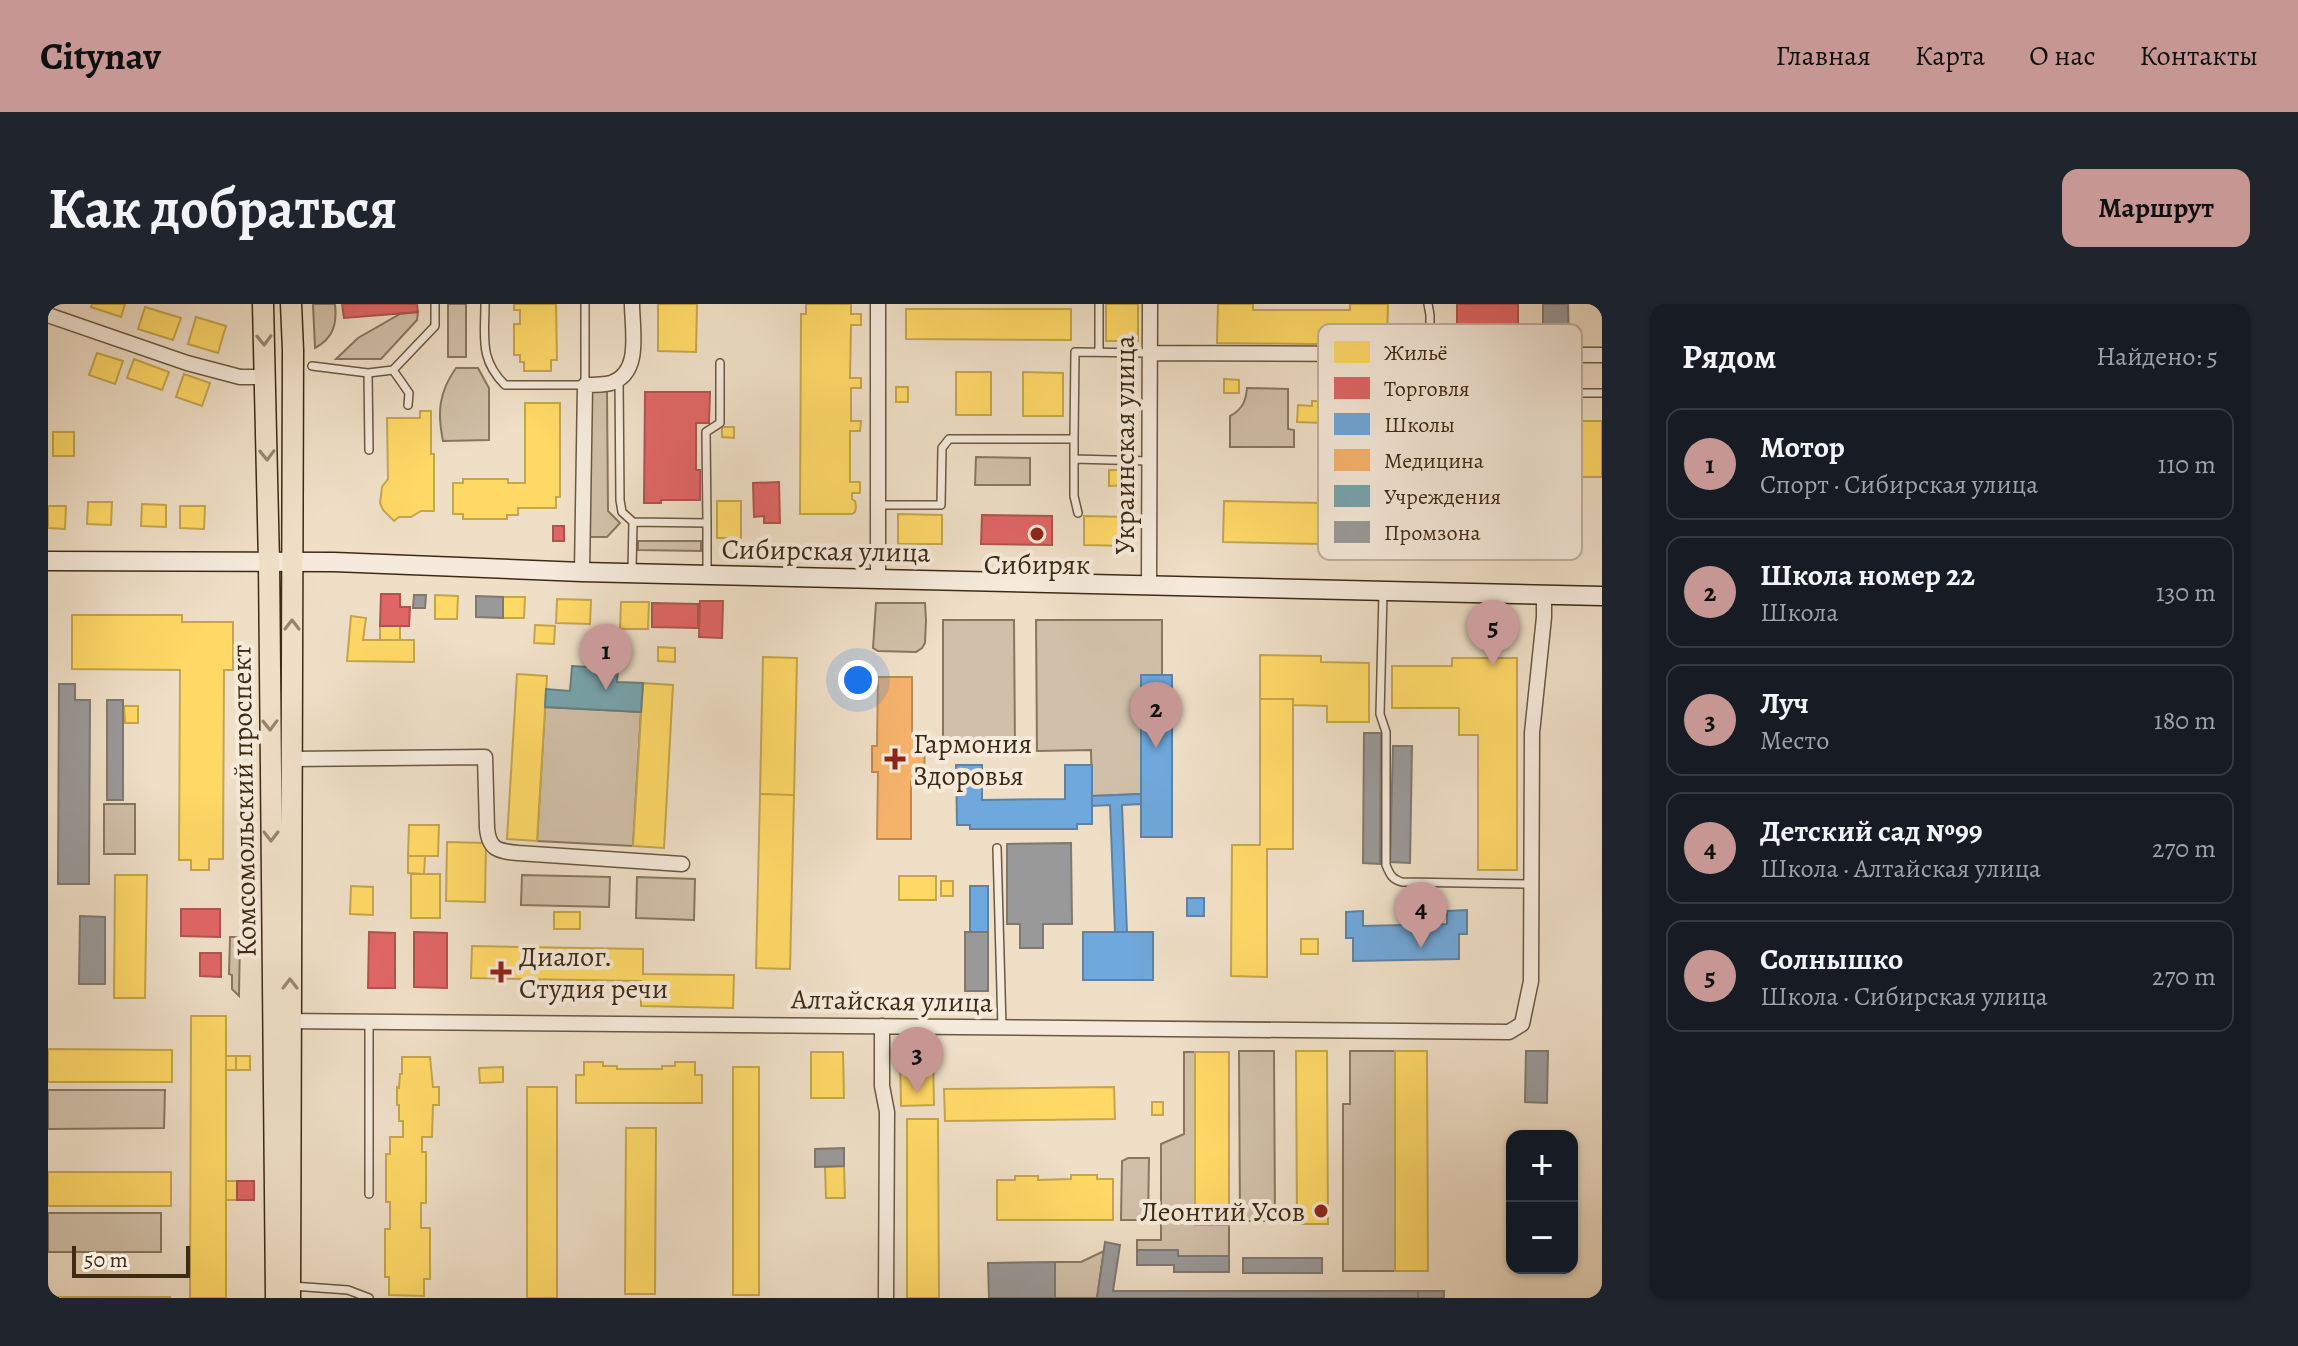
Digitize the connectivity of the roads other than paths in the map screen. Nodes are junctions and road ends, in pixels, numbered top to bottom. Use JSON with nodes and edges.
{"nodes":[{"id":1,"x":263,"y":304,"type":"edge"},
{"id":2,"x":291,"y":304,"type":"edge"},
{"id":3,"x":435,"y":304,"type":"edge"},
{"id":4,"x":485,"y":304,"type":"edge"},
{"id":5,"x":585,"y":304,"type":"edge"},
{"id":6,"x":632,"y":304,"type":"edge"},
{"id":7,"x":878,"y":304,"type":"edge"},
{"id":8,"x":1099,"y":304,"type":"edge"},
{"id":9,"x":1150,"y":304,"type":"edge"},
{"id":10,"x":1428,"y":304,"type":"edge"},
{"id":11,"x":48,"y":315,"type":"edge"},
{"id":12,"x":1430,"y":324,"type":"edge"},
{"id":13,"x":1099,"y":352,"type":"junction"},
{"id":14,"x":1150,"y":353,"type":"junction"},
{"id":15,"x":1318,"y":354,"type":"edge"},
{"id":16,"x":1582,"y":355,"type":"edge"},
{"id":17,"x":1602,"y":355,"type":"edge"},
{"id":18,"x":720,"y":363,"type":"dead end"},
{"id":19,"x":312,"y":366,"type":"dead end"},
{"id":20,"x":393,"y":370,"type":"junction"},
{"id":21,"x":368,"y":373,"type":"junction"},
{"id":22,"x":265,"y":377,"type":"junction"},
{"id":23,"x":619,"y":378,"type":"junction"},
{"id":24,"x":585,"y":385,"type":"junction"},
{"id":25,"x":408,"y":405,"type":"dead end"},
{"id":26,"x":1074,"y":439,"type":"junction"},
{"id":27,"x":369,"y":450,"type":"dead end"},
{"id":28,"x":1074,"y":459,"type":"junction"},
{"id":29,"x":1149,"y":461,"type":"junction"},
{"id":30,"x":878,"y":505,"type":"junction"},
{"id":31,"x":1078,"y":513,"type":"dead end"},
{"id":32,"x":633,"y":522,"type":"junction"},
{"id":33,"x":707,"y":523,"type":"junction"},
{"id":34,"x":48,"y":561,"type":"edge"},
{"id":35,"x":292,"y":562,"type":"junction"},
{"id":36,"x":269,"y":563,"type":"junction"},
{"id":37,"x":582,"y":572,"type":"junction"},
{"id":38,"x":632,"y":573,"type":"junction"},
{"id":39,"x":707,"y":575,"type":"junction"},
{"id":40,"x":878,"y":579,"type":"junction"},
{"id":41,"x":1149,"y":585,"type":"junction"},
{"id":42,"x":1383,"y":591,"type":"junction"},
{"id":43,"x":1544,"y":595,"type":"junction"},
{"id":44,"x":1602,"y":596,"type":"edge"},
{"id":45,"x":291,"y":759,"type":"junction"},
{"id":46,"x":997,"y":848,"type":"dead end"},
{"id":47,"x":682,"y":864,"type":"dead end"},
{"id":48,"x":1532,"y":884,"type":"junction"},
{"id":49,"x":369,"y":1020,"type":"junction"},
{"id":50,"x":281,"y":1021,"type":"junction"},
{"id":51,"x":882,"y":1026,"type":"junction"},
{"id":52,"x":1002,"y":1027,"type":"junction"},
{"id":53,"x":369,"y":1194,"type":"dead end"},
{"id":54,"x":285,"y":1294,"type":"edge"},
{"id":55,"x":348,"y":1294,"type":"edge"},
{"id":56,"x":369,"y":1298,"type":"edge"},
{"id":57,"x":886,"y":1298,"type":"edge"}],
"edges":[{"from":1,"to":22,"type":"main road","name":"Комсомольский проспект","one_way":true},
{"from":2,"to":35,"type":"main road","name":"Комсомольский проспект"},
{"from":3,"to":20,"type":"lane"},
{"from":4,"to":24,"type":"lane"},
{"from":5,"to":24,"type":"lane"},
{"from":6,"to":23,"type":"street"},
{"from":7,"to":30,"type":"street"},
{"from":8,"to":13,"type":"lane"},
{"from":9,"to":14,"type":"street","name":"Украинская улица"},
{"from":10,"to":12,"type":"lane"},
{"from":11,"to":22,"type":"street"},
{"from":13,"to":14,"type":"lane"},
{"from":13,"to":26,"type":"lane"},
{"from":14,"to":15,"type":"street"},
{"from":14,"to":29,"type":"street","name":"Украинская улица"},
{"from":16,"to":17,"type":"street"},
{"from":18,"to":33,"type":"lane"},
{"from":19,"to":21,"type":"lane"},
{"from":20,"to":21,"type":"lane"},
{"from":20,"to":25,"type":"lane"},
{"from":21,"to":27,"type":"lane"},
{"from":22,"to":36,"type":"main road","name":"Комсомольский проспект","one_way":true},
{"from":23,"to":24,"type":"street"},
{"from":23,"to":32,"type":"lane"},
{"from":24,"to":37,"type":"street"},
{"from":26,"to":28,"type":"lane"},
{"from":26,"to":30,"type":"lane"},
{"from":28,"to":29,"type":"lane"},
{"from":28,"to":31,"type":"lane"},
{"from":29,"to":41,"type":"street","name":"Украинская улица"},
{"from":30,"to":40,"type":"street"},
{"from":32,"to":33,"type":"lane"},
{"from":32,"to":38,"type":"lane"},
{"from":33,"to":39,"type":"lane"},
{"from":34,"to":36,"type":"main road","name":"Сибирская улица"},
{"from":35,"to":36,"type":"main road","name":"Сибирская улица"},
{"from":35,"to":37,"type":"main road","name":"Сибирская улица"},
{"from":45,"to":35,"type":"main road","name":"Комсомольский проспект","one_way":true},
{"from":36,"to":50,"type":"main road","name":"Комсомольский проспект","one_way":true},
{"from":37,"to":38,"type":"main road","name":"Сибирская улица"},
{"from":38,"to":39,"type":"main road","name":"Сибирская улица"},
{"from":39,"to":40,"type":"main road","name":"Сибирская улица"},
{"from":40,"to":41,"type":"main road","name":"Сибирская улица"},
{"from":41,"to":42,"type":"main road","name":"Сибирская улица"},
{"from":42,"to":43,"type":"main road","name":"Сибирская улица"},
{"from":42,"to":48,"type":"lane"},
{"from":43,"to":44,"type":"main road","name":"Сибирская улица"},
{"from":43,"to":48,"type":"street"},
{"from":45,"to":47,"type":"street"},
{"from":50,"to":45,"type":"main road","name":"Комсомольский проспект","one_way":true},
{"from":46,"to":52,"type":"lane"},
{"from":48,"to":52,"type":"street","name":"Алтайская улица"},
{"from":49,"to":50,"type":"street","name":"Алтайская улица"},
{"from":49,"to":51,"type":"street","name":"Алтайская улица"},
{"from":49,"to":53,"type":"lane"},
{"from":50,"to":54,"type":"main road","name":"Комсомольский проспект"},
{"from":51,"to":52,"type":"street","name":"Алтайская улица"},
{"from":51,"to":57,"type":"street"},
{"from":54,"to":55,"type":"lane"},
{"from":55,"to":56,"type":"lane"}]}
